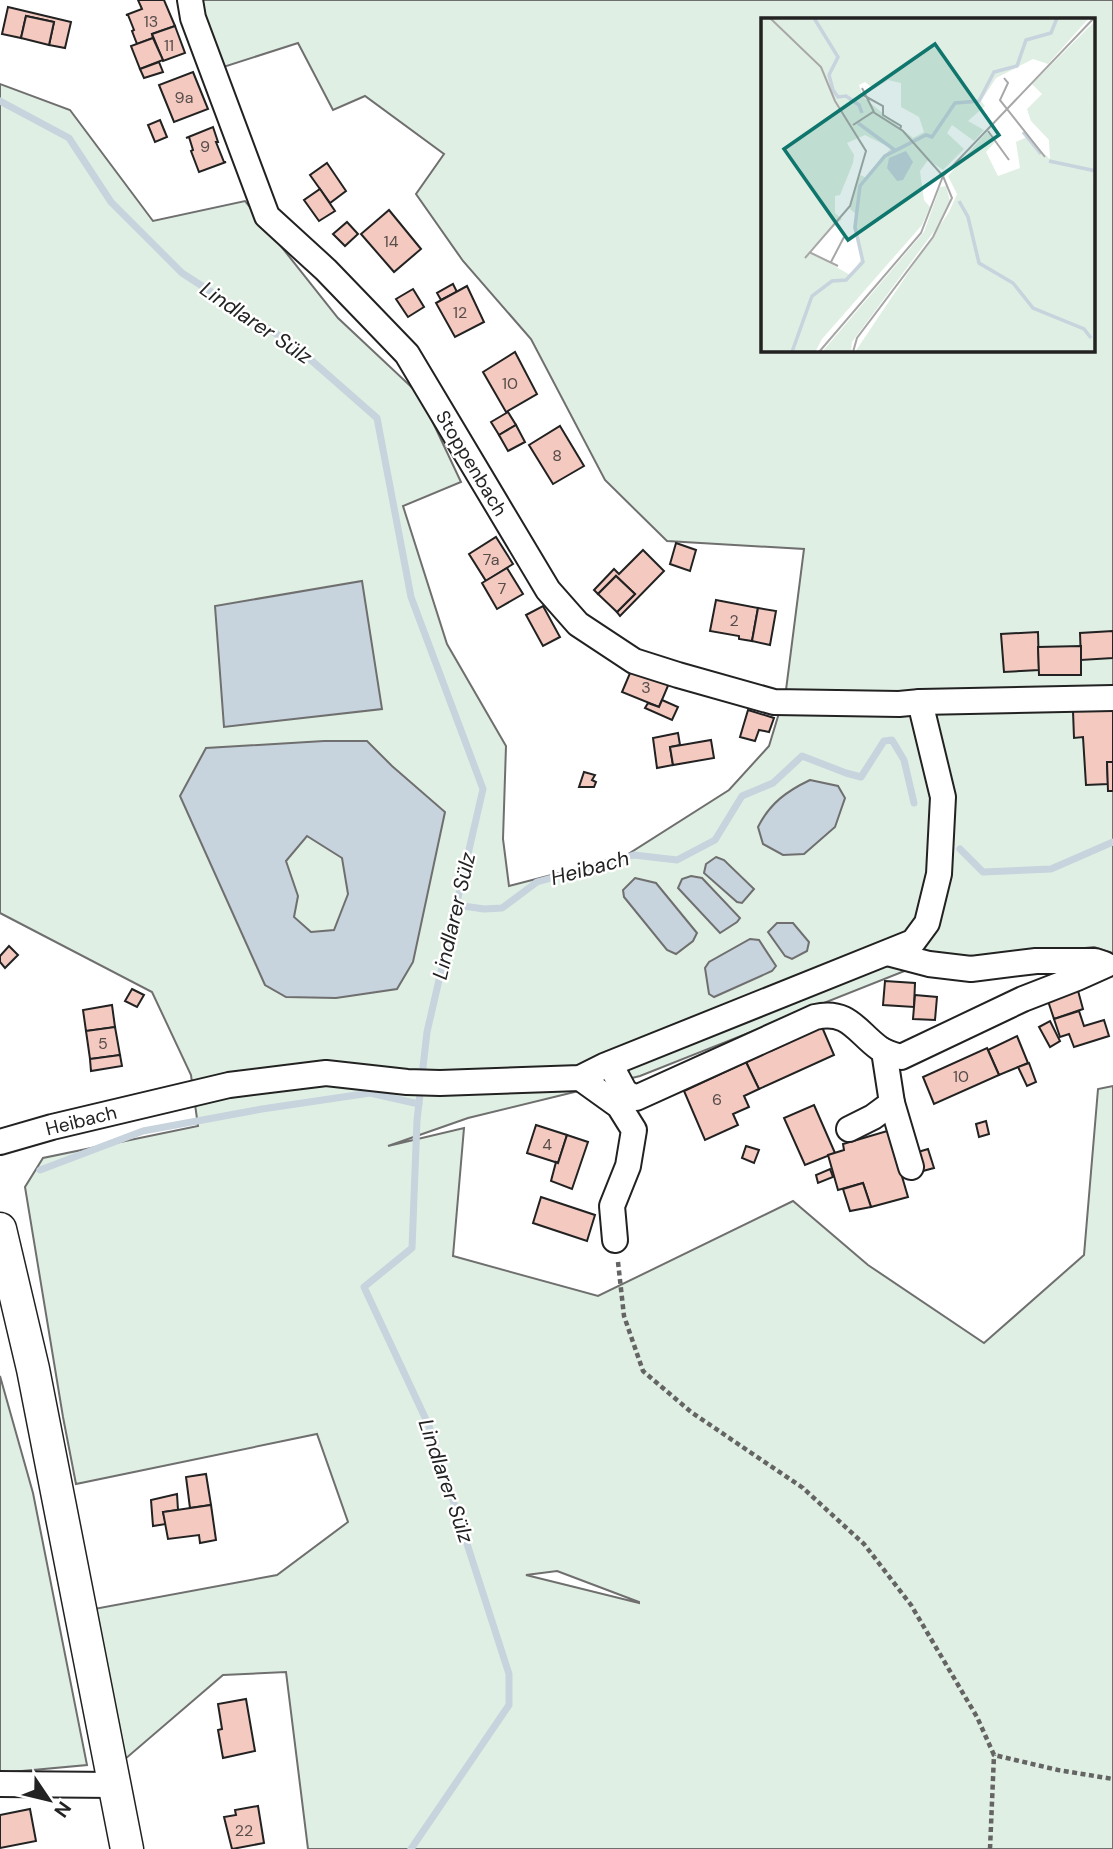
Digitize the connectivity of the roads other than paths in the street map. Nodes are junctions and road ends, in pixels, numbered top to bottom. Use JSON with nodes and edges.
{"nodes":[{"id":1,"x":190,"y":0,"type":"edge"},
{"id":2,"x":1113,"y":698,"type":"edge"},
{"id":3,"x":920,"y":702,"type":"junction"},
{"id":4,"x":887,"y":953,"type":"junction"},
{"id":5,"x":1109,"y":966,"type":"edge"},
{"id":6,"x":884,"y":1051,"type":"junction"},
{"id":7,"x":610,"y":1064,"type":"junction"},
{"id":8,"x":580,"y":1078,"type":"junction"},
{"id":9,"x":892,"y":1103,"type":"junction"},
{"id":10,"x":849,"y":1129,"type":"dead end"},
{"id":11,"x":0,"y":1142,"type":"edge"},
{"id":12,"x":911,"y":1167,"type":"dead end"},
{"id":13,"x":0,"y":1228,"type":"edge"},
{"id":14,"x":615,"y":1240,"type":"road end"},
{"id":15,"x":113,"y":1773,"type":"junction"},
{"id":16,"x":0,"y":1784,"type":"edge"},
{"id":17,"x":127,"y":1849,"type":"edge"}],
"edges":[{"from":1,"to":3,"type":"street","name":"Stoppenbach"},
{"from":2,"to":3,"type":"street"},
{"from":3,"to":4,"type":"street","name":"Heibach"},
{"from":4,"to":5,"type":"street"},
{"from":4,"to":7,"type":"street","name":"Heibach"},
{"from":5,"to":6,"type":"street"},
{"from":6,"to":7,"type":"street"},
{"from":6,"to":9,"type":"street"},
{"from":7,"to":8,"type":"street","name":"Heibach"},
{"from":8,"to":11,"type":"street","name":"Heibach"},
{"from":8,"to":14,"type":"street"},
{"from":9,"to":10,"type":"street"},
{"from":9,"to":12,"type":"street"},
{"from":13,"to":15,"type":"main road"},
{"from":15,"to":16,"type":"street"},
{"from":15,"to":17,"type":"main road"}]}
